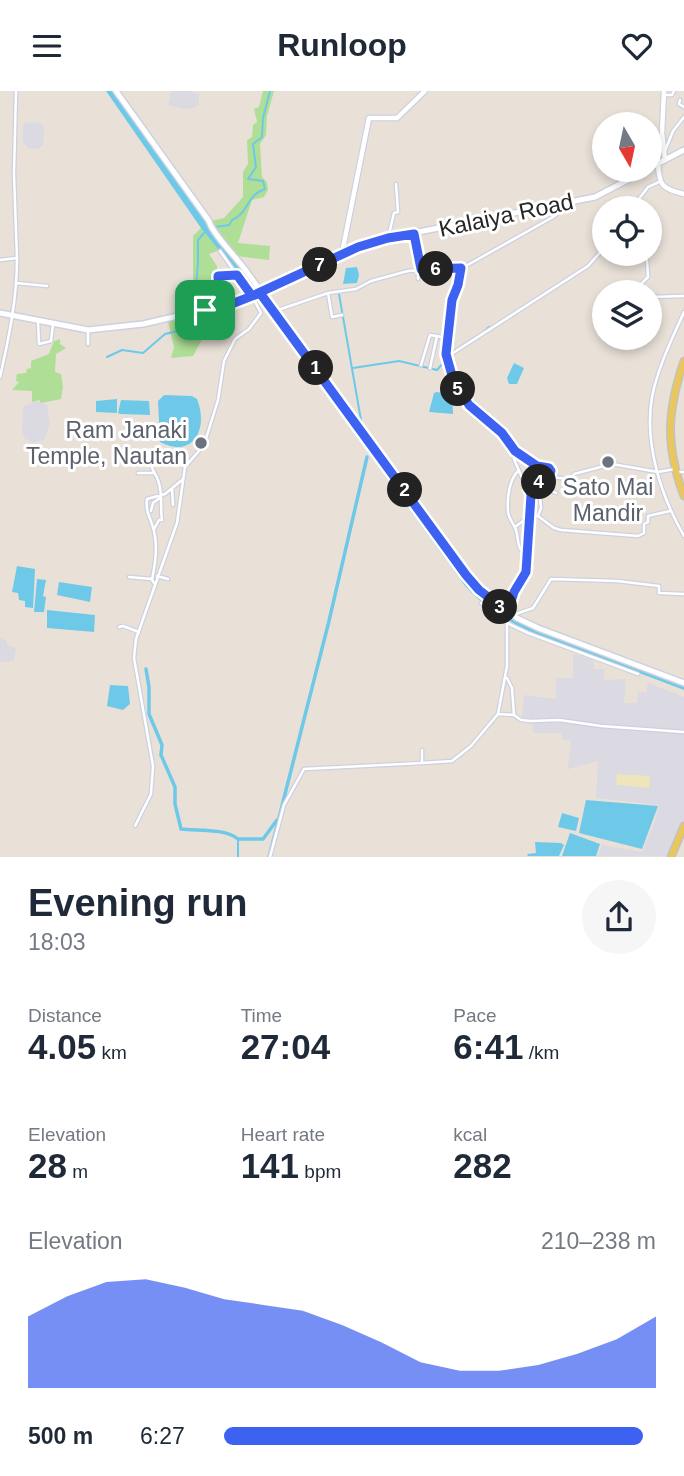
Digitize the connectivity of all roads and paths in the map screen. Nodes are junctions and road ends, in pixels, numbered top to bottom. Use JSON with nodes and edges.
{"nodes":[{"id":1,"x":16,"y":91,"type":"edge"},
{"id":2,"x":116,"y":91,"type":"edge"},
{"id":3,"x":425,"y":91,"type":"edge"},
{"id":4,"x":674,"y":91,"type":"edge"},
{"id":5,"x":664,"y":93,"type":"edge"},
{"id":6,"x":680,"y":100,"type":"dead end"},
{"id":7,"x":684,"y":107,"type":"edge"},
{"id":8,"x":684,"y":117,"type":"edge"},
{"id":9,"x":684,"y":150,"type":"edge"},
{"id":10,"x":662,"y":159,"type":"junction"},
{"id":11,"x":623,"y":182,"type":"edge"},
{"id":12,"x":659,"y":182,"type":"joint"},
{"id":13,"x":396,"y":184,"type":"dead end"},
{"id":14,"x":684,"y":194,"type":"edge"},
{"id":15,"x":641,"y":196,"type":"edge"},
{"id":16,"x":573,"y":201,"type":"junction"},
{"id":17,"x":414,"y":234,"type":"junction"},
{"id":18,"x":388,"y":238,"type":"junction"},
{"id":19,"x":220,"y":251,"type":"dead end"},
{"id":20,"x":342,"y":253,"type":"junction"},
{"id":21,"x":17,"y":258,"type":"junction"},
{"id":22,"x":0,"y":260,"type":"edge"},
{"id":23,"x":592,"y":263,"type":"edge"},
{"id":24,"x":461,"y":268,"type":"junction"},
{"id":25,"x":420,"y":269,"type":"junction"},
{"id":26,"x":436,"y":269,"type":"junction"},
{"id":27,"x":237,"y":275,"type":"junction"},
{"id":28,"x":228,"y":276,"type":"junction"},
{"id":29,"x":418,"y":279,"type":"dead end"},
{"id":30,"x":443,"y":280,"type":"dead end"},
{"id":31,"x":16,"y":283,"type":"junction"},
{"id":32,"x":47,"y":286,"type":"dead end"},
{"id":33,"x":219,"y":292,"type":"junction"},
{"id":34,"x":328,"y":293,"type":"junction"},
{"id":35,"x":257,"y":294,"type":"junction"},
{"id":36,"x":684,"y":296,"type":"edge"},
{"id":37,"x":662,"y":297,"type":"edge"},
{"id":38,"x":230,"y":305,"type":"junction"},
{"id":39,"x":221,"y":306,"type":"junction"},
{"id":40,"x":203,"y":311,"type":"junction"},
{"id":41,"x":684,"y":311,"type":"edge"},
{"id":42,"x":275,"y":312,"type":"junction"},
{"id":43,"x":0,"y":313,"type":"edge"},
{"id":44,"x":342,"y":315,"type":"dead end"},
{"id":45,"x":13,"y":317,"type":"junction"},
{"id":46,"x":38,"y":321,"type":"junction"},
{"id":47,"x":53,"y":324,"type":"junction"},
{"id":48,"x":88,"y":330,"type":"junction"},
{"id":49,"x":437,"y":336,"type":"junction"},
{"id":50,"x":448,"y":338,"type":"junction"},
{"id":51,"x":88,"y":344,"type":"dead end"},
{"id":52,"x":448,"y":358,"type":"junction"},
{"id":53,"x":684,"y":361,"type":"edge"},
{"id":54,"x":421,"y":365,"type":"dead end"},
{"id":55,"x":430,"y":368,"type":"dead end"},
{"id":56,"x":0,"y":377,"type":"edge"},
{"id":57,"x":515,"y":451,"type":"junction"},
{"id":58,"x":151,"y":464,"type":"dead end"},
{"id":59,"x":519,"y":470,"type":"junction"},
{"id":60,"x":679,"y":471,"type":"edge"},
{"id":61,"x":658,"y":472,"type":"junction"},
{"id":62,"x":138,"y":473,"type":"dead end"},
{"id":63,"x":153,"y":473,"type":"junction"},
{"id":64,"x":550,"y":477,"type":"junction"},
{"id":65,"x":182,"y":480,"type":"junction"},
{"id":66,"x":547,"y":484,"type":"junction"},
{"id":67,"x":172,"y":488,"type":"junction"},
{"id":68,"x":529,"y":488,"type":"junction"},
{"id":69,"x":556,"y":493,"type":"dead end"},
{"id":70,"x":531,"y":495,"type":"junction"},
{"id":71,"x":161,"y":496,"type":"junction"},
{"id":72,"x":684,"y":496,"type":"edge"},
{"id":73,"x":173,"y":505,"type":"dead end"},
{"id":74,"x":151,"y":511,"type":"dead end"},
{"id":75,"x":670,"y":511,"type":"junction"},
{"id":76,"x":538,"y":516,"type":"junction"},
{"id":77,"x":529,"y":517,"type":"junction"},
{"id":78,"x":523,"y":521,"type":"dead end"},
{"id":79,"x":515,"y":527,"type":"junction"},
{"id":80,"x":154,"y":530,"type":"junction"},
{"id":81,"x":684,"y":536,"type":"edge"},
{"id":82,"x":526,"y":555,"type":"junction"},
{"id":83,"x":157,"y":576,"type":"junction"},
{"id":84,"x":129,"y":577,"type":"dead end"},
{"id":85,"x":168,"y":579,"type":"dead end"},
{"id":86,"x":153,"y":581,"type":"junction"},
{"id":87,"x":684,"y":594,"type":"edge"},
{"id":88,"x":481,"y":603,"type":"dead end"},
{"id":89,"x":510,"y":614,"type":"junction"},
{"id":90,"x":507,"y":622,"type":"junction"},
{"id":91,"x":119,"y":627,"type":"dead end"},
{"id":92,"x":139,"y":632,"type":"junction"},
{"id":93,"x":638,"y":674,"type":"dead end"},
{"id":94,"x":505,"y":675,"type":"junction"},
{"id":95,"x":684,"y":683,"type":"edge"},
{"id":96,"x":498,"y":713,"type":"junction"},
{"id":97,"x":513,"y":715,"type":"junction"},
{"id":98,"x":684,"y":732,"type":"edge"},
{"id":99,"x":422,"y":750,"type":"dead end"},
{"id":100,"x":422,"y":763,"type":"junction"},
{"id":101,"x":135,"y":826,"type":"dead end"},
{"id":102,"x":684,"y":826,"type":"edge"},
{"id":103,"x":684,"y":835,"type":"edge"},
{"id":104,"x":674,"y":854,"type":"edge"},
{"id":105,"x":270,"y":856,"type":"edge"}],
"edges":[{"from":1,"to":21,"type":"street"},
{"from":2,"to":35,"type":"main road"},
{"from":3,"to":20,"type":"street"},
{"from":4,"to":5,"type":"street"},
{"from":5,"to":10,"type":"street"},
{"from":6,"to":7,"type":"street"},
{"from":8,"to":10,"type":"street"},
{"from":9,"to":10,"type":"main road","name":"Kalaiya Road"},
{"from":11,"to":16,"type":"main road","name":"Kalaiya Road"},
{"from":12,"to":14,"type":"street"},
{"from":12,"to":15,"type":"street"},
{"from":13,"to":18,"type":"street"},
{"from":16,"to":17,"type":"main road","name":"Kalaiya Road"},
{"from":16,"to":24,"type":"street"},
{"from":17,"to":18,"type":"main road","name":"Kalaiya Road"},
{"from":17,"to":25,"type":"street"},
{"from":18,"to":20,"type":"main road","name":"Kalaiya Road"},
{"from":19,"to":27,"type":"street"},
{"from":20,"to":35,"type":"main road","name":"Kalaiya Road"},
{"from":21,"to":22,"type":"street"},
{"from":21,"to":31,"type":"street"},
{"from":23,"to":52,"type":"street"},
{"from":24,"to":26,"type":"street"},
{"from":24,"to":50,"type":"street"},
{"from":25,"to":26,"type":"street"},
{"from":25,"to":29,"type":"street"},
{"from":25,"to":34,"type":"street"},
{"from":26,"to":30,"type":"street"},
{"from":27,"to":28,"type":"street"},
{"from":27,"to":35,"type":"street"},
{"from":28,"to":33,"type":"street"},
{"from":28,"to":38,"type":"street"},
{"from":31,"to":32,"type":"street"},
{"from":31,"to":45,"type":"street"},
{"from":33,"to":39,"type":"street"},
{"from":33,"to":40,"type":"street"},
{"from":34,"to":42,"type":"street"},
{"from":34,"to":44,"type":"street"},
{"from":35,"to":38,"type":"main road","name":"Kalaiya Road"},
{"from":35,"to":42,"type":"main road"},
{"from":35,"to":65,"type":"street"},
{"from":36,"to":37,"type":"street"},
{"from":38,"to":39,"type":"main road","name":"Kalaiya Road"},
{"from":39,"to":40,"type":"main road","name":"Kalaiya Road"},
{"from":40,"to":48,"type":"main road","name":"Kalaiya Road"},
{"from":41,"to":61,"type":"street"},
{"from":42,"to":89,"type":"main road"},
{"from":43,"to":45,"type":"main road","name":"Kalaiya Road"},
{"from":45,"to":46,"type":"main road","name":"Kalaiya Road"},
{"from":45,"to":56,"type":"street"},
{"from":46,"to":47,"type":"main road","name":"Kalaiya Road"},
{"from":46,"to":47,"type":"street"},
{"from":47,"to":48,"type":"main road","name":"Kalaiya Road"},
{"from":48,"to":51,"type":"street"},
{"from":49,"to":50,"type":"street"},
{"from":49,"to":54,"type":"street"},
{"from":49,"to":55,"type":"street"},
{"from":50,"to":52,"type":"street"},
{"from":52,"to":57,"type":"street"},
{"from":53,"to":60,"type":"main road"},
{"from":57,"to":59,"type":"street"},
{"from":57,"to":64,"type":"street"},
{"from":58,"to":63,"type":"street"},
{"from":59,"to":68,"type":"street"},
{"from":59,"to":79,"type":"street"},
{"from":60,"to":61,"type":"street"},
{"from":60,"to":72,"type":"main road"},
{"from":61,"to":64,"type":"street"},
{"from":61,"to":75,"type":"street"},
{"from":62,"to":63,"type":"street"},
{"from":63,"to":71,"type":"street"},
{"from":64,"to":66,"type":"street"},
{"from":65,"to":67,"type":"street"},
{"from":65,"to":83,"type":"street"},
{"from":66,"to":68,"type":"street"},
{"from":66,"to":69,"type":"street"},
{"from":67,"to":71,"type":"street"},
{"from":67,"to":73,"type":"street"},
{"from":68,"to":70,"type":"street"},
{"from":70,"to":76,"type":"street"},
{"from":70,"to":77,"type":"street"},
{"from":71,"to":74,"type":"street"},
{"from":71,"to":80,"type":"street"},
{"from":71,"to":80,"type":"street"},
{"from":75,"to":76,"type":"street"},
{"from":75,"to":81,"type":"street"},
{"from":76,"to":77,"type":"street"},
{"from":77,"to":82,"type":"street"},
{"from":78,"to":79,"type":"street"},
{"from":79,"to":82,"type":"street"},
{"from":80,"to":86,"type":"street"},
{"from":82,"to":89,"type":"street"},
{"from":83,"to":85,"type":"street"},
{"from":83,"to":86,"type":"street"},
{"from":84,"to":86,"type":"street"},
{"from":86,"to":92,"type":"street"},
{"from":87,"to":89,"type":"street"},
{"from":88,"to":90,"type":"street"},
{"from":89,"to":95,"type":"main road"},
{"from":90,"to":93,"type":"street"},
{"from":90,"to":94,"type":"street"},
{"from":91,"to":92,"type":"street"},
{"from":92,"to":101,"type":"street"},
{"from":94,"to":96,"type":"street"},
{"from":94,"to":97,"type":"street"},
{"from":96,"to":97,"type":"street"},
{"from":96,"to":100,"type":"street"},
{"from":97,"to":98,"type":"street"},
{"from":99,"to":100,"type":"street"},
{"from":100,"to":105,"type":"street"},
{"from":102,"to":104,"type":"main road"},
{"from":103,"to":104,"type":"main road"}]}
